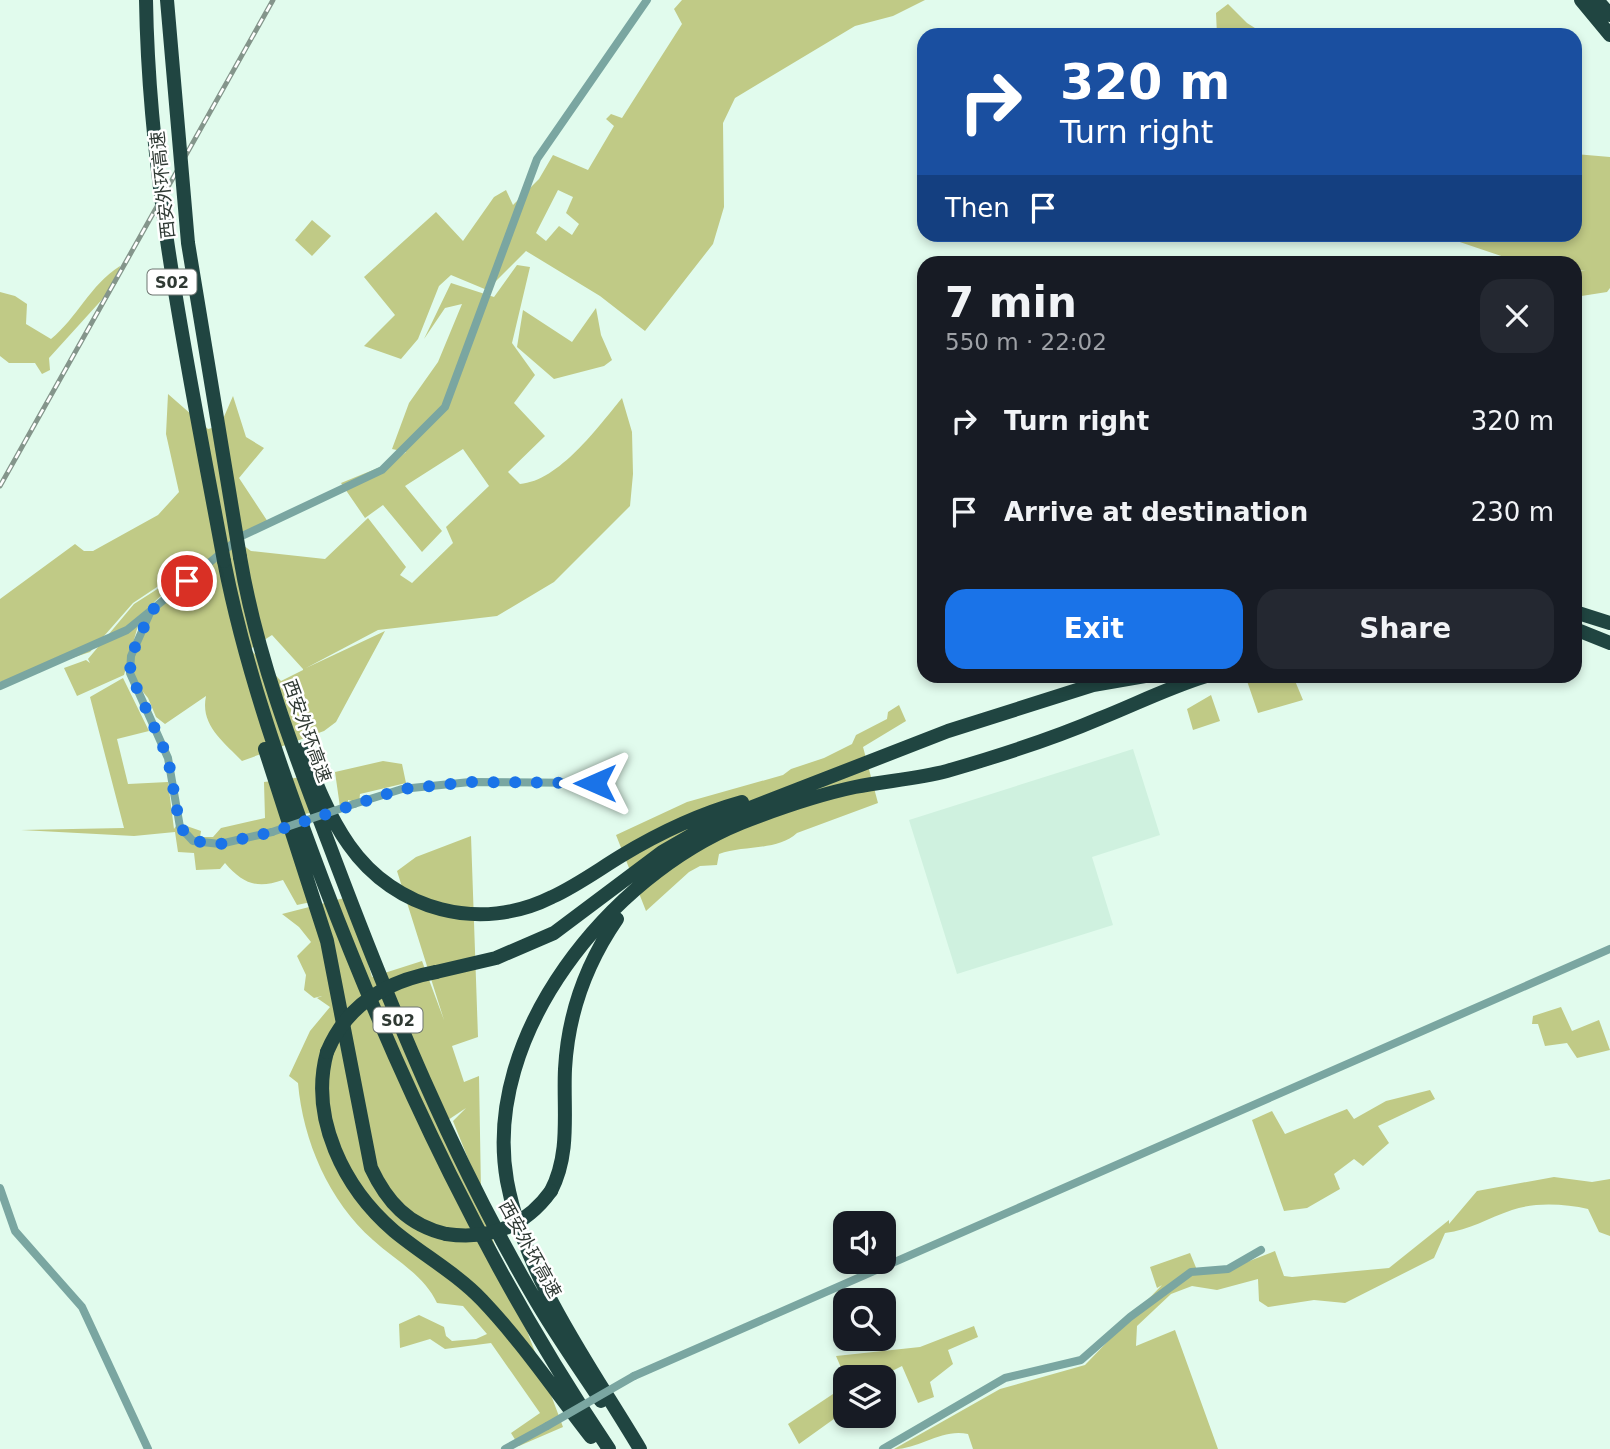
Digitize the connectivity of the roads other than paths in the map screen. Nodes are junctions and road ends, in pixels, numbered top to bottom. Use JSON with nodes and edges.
{"nodes":[{"id":1,"x":146,"y":0,"type":"edge"},
{"id":2,"x":167,"y":0,"type":"edge"},
{"id":3,"x":646,"y":0,"type":"edge"},
{"id":4,"x":1581,"y":0,"type":"edge"},
{"id":5,"x":1597,"y":0,"type":"edge"},
{"id":6,"x":1610,"y":15,"type":"edge"},
{"id":7,"x":1610,"y":35,"type":"edge"},
{"id":8,"x":151,"y":611,"type":"junction"},
{"id":9,"x":250,"y":612,"type":"junction"},
{"id":10,"x":1582,"y":614,"type":"edge"},
{"id":11,"x":1610,"y":623,"type":"edge"},
{"id":12,"x":1582,"y":624,"type":"edge"},
{"id":13,"x":237,"y":628,"type":"junction"},
{"id":14,"x":1582,"y":632,"type":"edge"},
{"id":15,"x":1610,"y":633,"type":"edge"},
{"id":16,"x":1610,"y":643,"type":"edge"},
{"id":17,"x":1105,"y":683,"type":"edge"},
{"id":18,"x":1188,"y":683,"type":"edge"},
{"id":19,"x":0,"y":686,"type":"edge"},
{"id":20,"x":595,"y":783,"type":"dead end"},
{"id":21,"x":818,"y":783,"type":"junction"},
{"id":22,"x":656,"y":874,"type":"junction"},
{"id":23,"x":1610,"y":949,"type":"edge"},
{"id":24,"x":0,"y":1188,"type":"edge"},
{"id":25,"x":1261,"y":1250,"type":"dead end"},
{"id":26,"x":523,"y":1445,"type":"edge"},
{"id":27,"x":148,"y":1449,"type":"edge"},
{"id":28,"x":505,"y":1449,"type":"edge"},
{"id":29,"x":601,"y":1449,"type":"edge"},
{"id":30,"x":609,"y":1449,"type":"edge"},
{"id":31,"x":633,"y":1449,"type":"edge"},
{"id":32,"x":640,"y":1449,"type":"edge"},
{"id":33,"x":883,"y":1449,"type":"edge"}],
"edges":[{"from":1,"to":13,"type":"highway","name":"西安外环高速","number":"S02","bridge":true},
{"from":2,"to":9,"type":"highway","name":"西安外环高速","number":"S02","bridge":true},
{"from":3,"to":8,"type":"street"},
{"from":4,"to":7,"type":"highway"},
{"from":5,"to":6,"type":"highway"},
{"from":8,"to":19,"type":"street"},
{"from":8,"to":20,"type":"street","bridge":true},
{"from":9,"to":21,"type":"highway"},
{"from":9,"to":31,"type":"highway","name":"西安外环高速","number":"S02"},
{"from":10,"to":11,"type":"highway"},
{"from":12,"to":15,"type":"highway"},
{"from":13,"to":22,"type":"highway","bridge":true},
{"from":13,"to":30,"type":"highway","name":"西安外环高速","number":"S02"},
{"from":14,"to":16,"type":"highway"},
{"from":17,"to":21,"type":"highway"},
{"from":18,"to":22,"type":"highway"},
{"from":21,"to":29,"type":"highway","bridge":true},
{"from":22,"to":32,"type":"highway"},
{"from":23,"to":26,"type":"street","bridge":true},
{"from":24,"to":27,"type":"street"},
{"from":25,"to":33,"type":"street"},
{"from":26,"to":28,"type":"street"}]}
